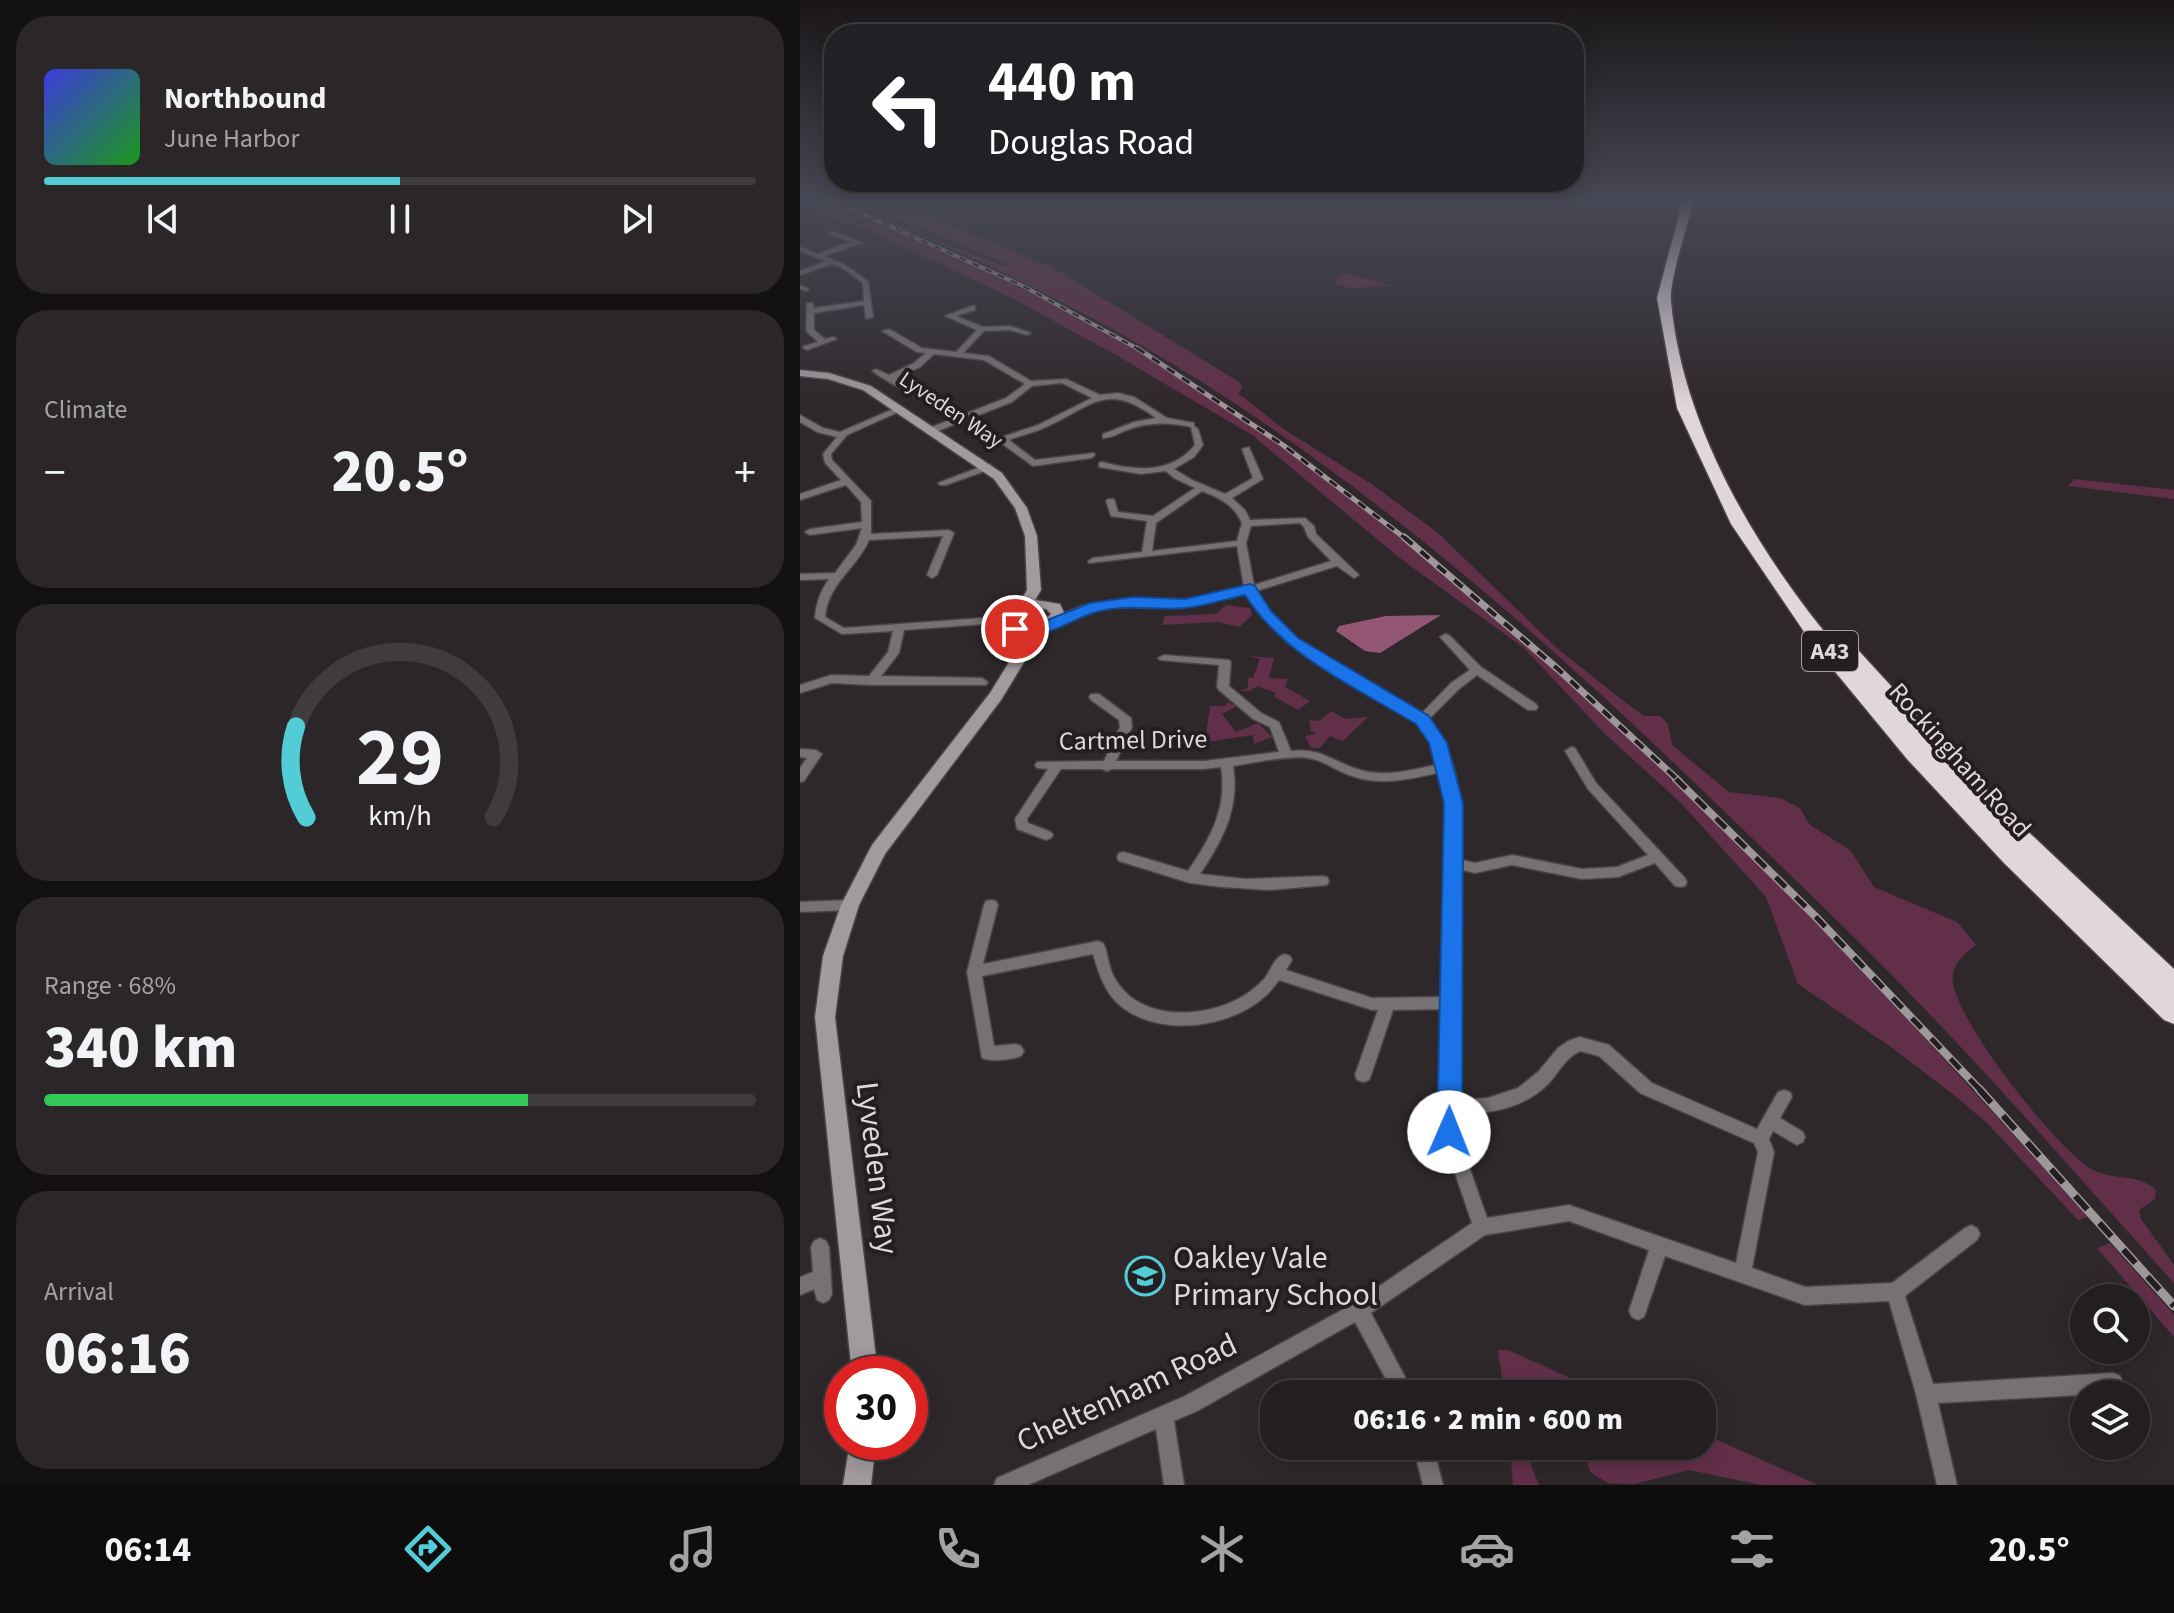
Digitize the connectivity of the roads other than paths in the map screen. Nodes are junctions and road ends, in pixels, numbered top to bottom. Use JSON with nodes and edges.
{"nodes":[{"id":1,"x":846,"y":269,"type":"edge"},
{"id":2,"x":1666,"y":269,"type":"edge"},
{"id":3,"x":1677,"y":269,"type":"edge"},
{"id":4,"x":866,"y":303,"type":"junction"},
{"id":5,"x":972,"y":308,"type":"dead end"},
{"id":6,"x":949,"y":316,"type":"junction"},
{"id":7,"x":869,"y":317,"type":"dead end"},
{"id":8,"x":937,"y":319,"type":"dead end"},
{"id":9,"x":804,"y":326,"type":"edge"},
{"id":10,"x":982,"y":329,"type":"junction"},
{"id":11,"x":886,"y":331,"type":"dead end"},
{"id":12,"x":1027,"y":333,"type":"dead end"},
{"id":13,"x":833,"y":339,"type":"dead end"},
{"id":14,"x":823,"y":342,"type":"junction"},
{"id":15,"x":807,"y":348,"type":"dead end"},
{"id":16,"x":932,"y":352,"type":"junction"},
{"id":17,"x":959,"y":353,"type":"junction"},
{"id":18,"x":876,"y":371,"type":"dead end"},
{"id":19,"x":800,"y":373,"type":"edge"},
{"id":20,"x":891,"y":377,"type":"junction"},
{"id":21,"x":1030,"y":384,"type":"junction"},
{"id":22,"x":932,"y":394,"type":"dead end"},
{"id":23,"x":1099,"y":398,"type":"junction"},
{"id":24,"x":901,"y":409,"type":"junction"},
{"id":25,"x":800,"y":418,"type":"edge"},
{"id":26,"x":1164,"y":420,"type":"junction"},
{"id":27,"x":812,"y":423,"type":"junction"},
{"id":28,"x":800,"y":427,"type":"edge"},
{"id":29,"x":932,"y":430,"type":"junction"},
{"id":30,"x":841,"y":435,"type":"junction"},
{"id":31,"x":1106,"y":436,"type":"dead end"},
{"id":32,"x":1246,"y":449,"type":"dead end"},
{"id":33,"x":988,"y":467,"type":"junction"},
{"id":34,"x":1168,"y":468,"type":"junction"},
{"id":35,"x":848,"y":481,"type":"junction"},
{"id":36,"x":944,"y":483,"type":"dead end"},
{"id":37,"x":1195,"y":490,"type":"junction"},
{"id":38,"x":800,"y":497,"type":"edge"},
{"id":39,"x":1226,"y":497,"type":"junction"},
{"id":40,"x":1111,"y":501,"type":"dead end"},
{"id":41,"x":1154,"y":519,"type":"junction"},
{"id":42,"x":1253,"y":522,"type":"junction"},
{"id":43,"x":867,"y":524,"type":"junction"},
{"id":44,"x":810,"y":532,"type":"dead end"},
{"id":45,"x":865,"y":537,"type":"junction"},
{"id":46,"x":1241,"y":543,"type":"junction"},
{"id":47,"x":1147,"y":554,"type":"junction"},
{"id":48,"x":1093,"y":561,"type":"dead end"},
{"id":49,"x":1338,"y":562,"type":"junction"},
{"id":50,"x":932,"y":575,"type":"dead end"},
{"id":51,"x":1354,"y":575,"type":"dead end"},
{"id":52,"x":837,"y":576,"type":"junction"},
{"id":53,"x":800,"y":577,"type":"edge"},
{"id":54,"x":1250,"y":589,"type":"junction"},
{"id":55,"x":1034,"y":590,"type":"junction"},
{"id":56,"x":1051,"y":615,"type":"junction"},
{"id":57,"x":1019,"y":624,"type":"junction"},
{"id":58,"x":899,"y":627,"type":"junction"},
{"id":59,"x":1445,"y":637,"type":"dead end"},
{"id":60,"x":1164,"y":658,"type":"dead end"},
{"id":61,"x":1477,"y":670,"type":"junction"},
{"id":62,"x":871,"y":681,"type":"junction"},
{"id":63,"x":982,"y":682,"type":"dead end"},
{"id":64,"x":800,"y":689,"type":"edge"},
{"id":65,"x":1093,"y":696,"type":"dead end"},
{"id":66,"x":1532,"y":707,"type":"dead end"},
{"id":67,"x":1422,"y":720,"type":"junction"},
{"id":68,"x":1571,"y":751,"type":"dead end"},
{"id":69,"x":800,"y":753,"type":"edge"},
{"id":70,"x":1286,"y":754,"type":"junction"},
{"id":71,"x":1226,"y":762,"type":"junction"},
{"id":72,"x":1041,"y":765,"type":"dead end"},
{"id":73,"x":1057,"y":765,"type":"junction"},
{"id":74,"x":1107,"y":767,"type":"junction"},
{"id":75,"x":1447,"y":767,"type":"junction"},
{"id":76,"x":800,"y":778,"type":"edge"},
{"id":77,"x":1046,"y":835,"type":"dead end"},
{"id":78,"x":1124,"y":857,"type":"dead end"},
{"id":79,"x":1657,"y":857,"type":"junction"},
{"id":80,"x":1455,"y":864,"type":"junction"},
{"id":81,"x":1190,"y":878,"type":"junction"},
{"id":82,"x":1322,"y":881,"type":"dead end"},
{"id":83,"x":1680,"y":882,"type":"dead end"},
{"id":84,"x":850,"y":905,"type":"junction"},
{"id":85,"x":991,"y":905,"type":"dead end"},
{"id":86,"x":800,"y":907,"type":"edge"},
{"id":87,"x":974,"y":972,"type":"junction"},
{"id":88,"x":2174,"y":986,"type":"edge"},
{"id":89,"x":1388,"y":1003,"type":"junction"},
{"id":90,"x":1452,"y":1003,"type":"junction"},
{"id":91,"x":2174,"y":1012,"type":"edge"},
{"id":92,"x":1016,"y":1051,"type":"dead end"},
{"id":93,"x":1363,"y":1075,"type":"dead end"},
{"id":94,"x":1784,"y":1097,"type":"dead end"},
{"id":95,"x":1450,"y":1107,"type":"junction"},
{"id":96,"x":1770,"y":1121,"type":"junction"},
{"id":97,"x":1797,"y":1137,"type":"dead end"},
{"id":98,"x":1760,"y":1138,"type":"junction"},
{"id":99,"x":1482,"y":1227,"type":"junction"},
{"id":100,"x":1971,"y":1234,"type":"dead end"},
{"id":101,"x":820,"y":1247,"type":"dead end"},
{"id":102,"x":1659,"y":1247,"type":"junction"},
{"id":103,"x":1742,"y":1275,"type":"junction"},
{"id":104,"x":800,"y":1286,"type":"edge"},
{"id":105,"x":1895,"y":1292,"type":"junction"},
{"id":106,"x":1359,"y":1310,"type":"junction"},
{"id":107,"x":1638,"y":1311,"type":"dead end"},
{"id":108,"x":863,"y":1356,"type":"edge"},
{"id":109,"x":1396,"y":1380,"type":"edge"},
{"id":110,"x":2070,"y":1386,"type":"edge"},
{"id":111,"x":1926,"y":1394,"type":"junction"},
{"id":112,"x":1164,"y":1416,"type":"junction"},
{"id":113,"x":862,"y":1460,"type":"edge"},
{"id":114,"x":1427,"y":1460,"type":"edge"},
{"id":115,"x":861,"y":1482,"type":"edge"},
{"id":116,"x":1004,"y":1485,"type":"edge"},
{"id":117,"x":1174,"y":1485,"type":"edge"},
{"id":118,"x":1433,"y":1485,"type":"edge"},
{"id":119,"x":1947,"y":1485,"type":"edge"}],
"edges":[{"from":1,"to":4,"type":"street"},
{"from":2,"to":91,"type":"highway","name":"Rockingham Road","number":"A43"},
{"from":3,"to":88,"type":"highway","name":"Rockingham Road","number":"A43"},
{"from":4,"to":7,"type":"street"},
{"from":4,"to":9,"type":"street"},
{"from":5,"to":6,"type":"street"},
{"from":6,"to":8,"type":"street"},
{"from":6,"to":10,"type":"street"},
{"from":9,"to":14,"type":"street"},
{"from":10,"to":12,"type":"street"},
{"from":10,"to":17,"type":"street"},
{"from":11,"to":16,"type":"street"},
{"from":13,"to":14,"type":"street"},
{"from":14,"to":15,"type":"street"},
{"from":16,"to":17,"type":"street"},
{"from":16,"to":20,"type":"street"},
{"from":17,"to":21,"type":"street"},
{"from":18,"to":20,"type":"street"},
{"from":19,"to":24,"type":"street","name":"Lyveden Way"},
{"from":20,"to":22,"type":"street"},
{"from":21,"to":23,"type":"street"},
{"from":21,"to":29,"type":"street"},
{"from":23,"to":26,"type":"street"},
{"from":23,"to":34,"type":"street"},
{"from":24,"to":29,"type":"street","name":"Lyveden Way"},
{"from":24,"to":30,"type":"street"},
{"from":25,"to":27,"type":"street"},
{"from":26,"to":31,"type":"street"},
{"from":26,"to":34,"type":"street"},
{"from":27,"to":28,"type":"street"},
{"from":27,"to":30,"type":"street"},
{"from":29,"to":33,"type":"street","name":"Lyveden Way"},
{"from":30,"to":35,"type":"street"},
{"from":32,"to":39,"type":"street"},
{"from":33,"to":36,"type":"street"},
{"from":33,"to":55,"type":"street","name":"Lyveden Way"},
{"from":34,"to":37,"type":"street"},
{"from":35,"to":38,"type":"street"},
{"from":35,"to":43,"type":"street"},
{"from":37,"to":39,"type":"street"},
{"from":37,"to":41,"type":"street"},
{"from":39,"to":42,"type":"street"},
{"from":40,"to":41,"type":"street"},
{"from":41,"to":47,"type":"street"},
{"from":42,"to":46,"type":"street"},
{"from":42,"to":49,"type":"street"},
{"from":43,"to":44,"type":"street"},
{"from":43,"to":45,"type":"street"},
{"from":45,"to":50,"type":"street"},
{"from":45,"to":52,"type":"street"},
{"from":46,"to":47,"type":"street"},
{"from":46,"to":54,"type":"street"},
{"from":47,"to":48,"type":"street"},
{"from":49,"to":51,"type":"street"},
{"from":49,"to":54,"type":"street"},
{"from":52,"to":53,"type":"street"},
{"from":52,"to":58,"type":"street"},
{"from":54,"to":56,"type":"street"},
{"from":54,"to":67,"type":"street"},
{"from":55,"to":56,"type":"street"},
{"from":55,"to":57,"type":"street","name":"Lyveden Way"},
{"from":56,"to":57,"type":"street","name":"Lyveden Way"},
{"from":56,"to":57,"type":"street"},
{"from":57,"to":58,"type":"street"},
{"from":57,"to":84,"type":"street","name":"Lyveden Way"},
{"from":58,"to":62,"type":"street"},
{"from":59,"to":61,"type":"street"},
{"from":60,"to":70,"type":"street","name":"Cartmel Drive"},
{"from":61,"to":66,"type":"street"},
{"from":61,"to":67,"type":"street"},
{"from":62,"to":63,"type":"street"},
{"from":62,"to":64,"type":"street"},
{"from":65,"to":74,"type":"street"},
{"from":67,"to":75,"type":"street"},
{"from":68,"to":79,"type":"street"},
{"from":69,"to":76,"type":"street"},
{"from":70,"to":71,"type":"street","name":"Cartmel Drive"},
{"from":70,"to":75,"type":"street","name":"Cartmel Drive"},
{"from":71,"to":74,"type":"street","name":"Cartmel Drive"},
{"from":71,"to":81,"type":"street","name":"Cartmel Drive"},
{"from":72,"to":73,"type":"street","name":"Cartmel Drive"},
{"from":73,"to":74,"type":"street","name":"Cartmel Drive"},
{"from":73,"to":77,"type":"street"},
{"from":75,"to":80,"type":"street"},
{"from":78,"to":81,"type":"street"},
{"from":79,"to":80,"type":"street"},
{"from":79,"to":83,"type":"street"},
{"from":80,"to":90,"type":"street"},
{"from":81,"to":82,"type":"street"},
{"from":84,"to":86,"type":"street"},
{"from":84,"to":108,"type":"street","name":"Lyveden Way"},
{"from":85,"to":87,"type":"street"},
{"from":87,"to":89,"type":"street"},
{"from":87,"to":92,"type":"street"},
{"from":89,"to":90,"type":"street"},
{"from":89,"to":93,"type":"street"},
{"from":90,"to":95,"type":"street"},
{"from":94,"to":96,"type":"street"},
{"from":95,"to":98,"type":"street"},
{"from":95,"to":99,"type":"street"},
{"from":96,"to":97,"type":"street"},
{"from":96,"to":98,"type":"street"},
{"from":98,"to":103,"type":"street"},
{"from":99,"to":102,"type":"street","name":"Cheltenham Road"},
{"from":99,"to":106,"type":"street","name":"Cheltenham Road"},
{"from":100,"to":105,"type":"street"},
{"from":101,"to":104,"type":"street"},
{"from":102,"to":103,"type":"street","name":"Cheltenham Road"},
{"from":102,"to":107,"type":"street"},
{"from":103,"to":105,"type":"street","name":"Cheltenham Road"},
{"from":105,"to":111,"type":"street"},
{"from":106,"to":109,"type":"street"},
{"from":106,"to":112,"type":"street","name":"Cheltenham Road"},
{"from":110,"to":111,"type":"street"},
{"from":111,"to":119,"type":"street"},
{"from":112,"to":116,"type":"street","name":"Cheltenham Road"},
{"from":112,"to":117,"type":"street"},
{"from":113,"to":115,"type":"street"},
{"from":114,"to":118,"type":"street"}]}
